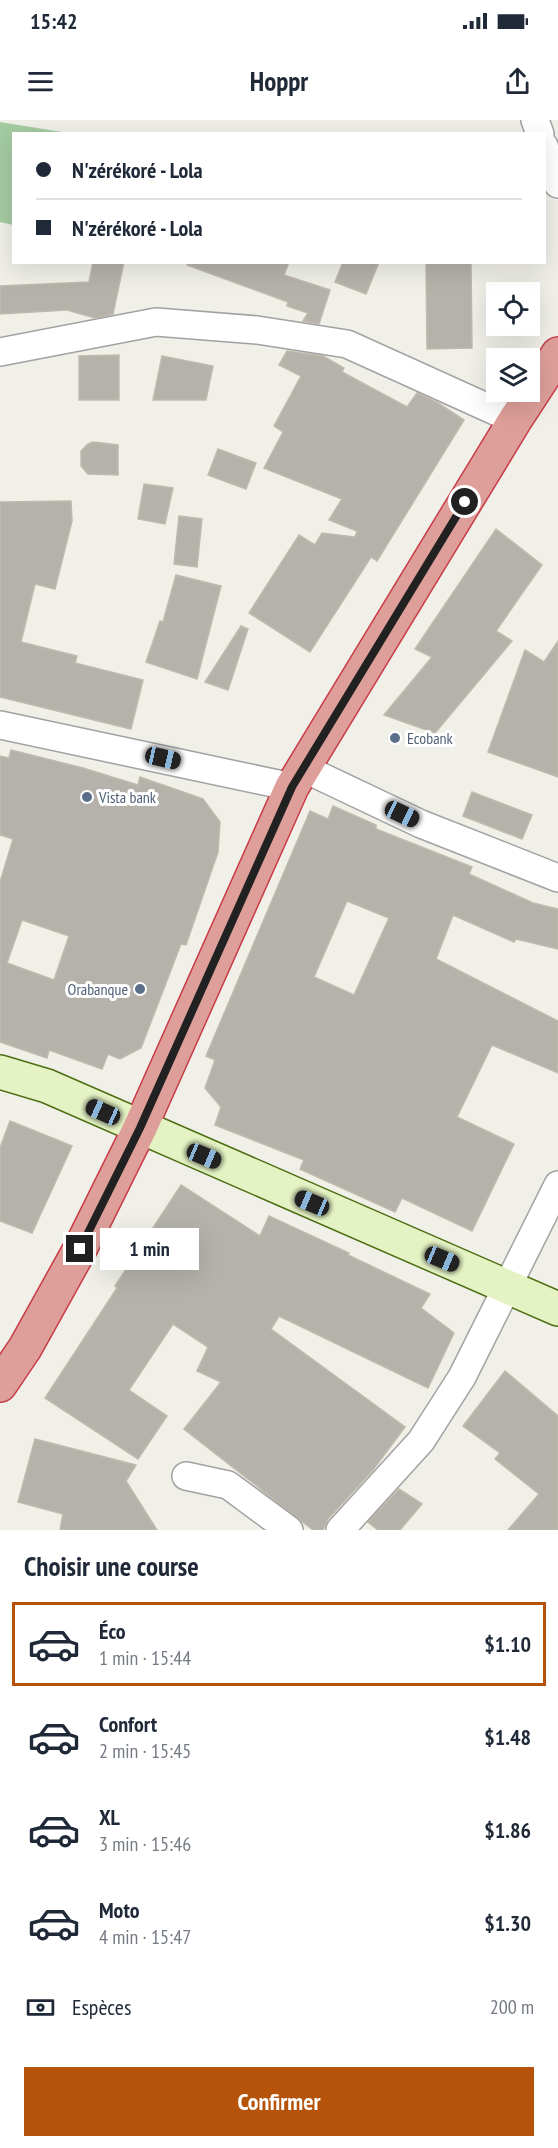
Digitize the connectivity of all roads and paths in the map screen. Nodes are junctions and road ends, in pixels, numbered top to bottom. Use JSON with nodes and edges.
{"nodes":[{"id":1,"x":546,"y":151,"type":"edge"},
{"id":2,"x":558,"y":184,"type":"edge"},
{"id":3,"x":0,"y":352,"type":"edge"},
{"id":4,"x":555,"y":367,"type":"edge"},
{"id":5,"x":515,"y":420,"type":"junction"},
{"id":6,"x":0,"y":724,"type":"edge"},
{"id":7,"x":298,"y":778,"type":"junction"},
{"id":8,"x":558,"y":878,"type":"edge"},
{"id":9,"x":0,"y":1072,"type":"edge"},
{"id":10,"x":140,"y":1128,"type":"junction"},
{"id":11,"x":558,"y":1185,"type":"edge"},
{"id":12,"x":507,"y":1287,"type":"junction"},
{"id":13,"x":558,"y":1309,"type":"edge"},
{"id":14,"x":0,"y":1385,"type":"edge"},
{"id":15,"x":186,"y":1476,"type":"dead end"},
{"id":16,"x":289,"y":1530,"type":"edge"},
{"id":17,"x":340,"y":1530,"type":"edge"}],
"edges":[{"from":1,"to":2,"type":"street"},
{"from":3,"to":5,"type":"street"},
{"from":4,"to":5,"type":"highway"},
{"from":5,"to":7,"type":"highway"},
{"from":6,"to":7,"type":"street"},
{"from":7,"to":8,"type":"street"},
{"from":7,"to":10,"type":"highway"},
{"from":9,"to":10,"type":"street"},
{"from":10,"to":12,"type":"street"},
{"from":10,"to":14,"type":"highway"},
{"from":11,"to":12,"type":"street"},
{"from":12,"to":13,"type":"street"},
{"from":12,"to":17,"type":"street"},
{"from":15,"to":16,"type":"street"}]}
